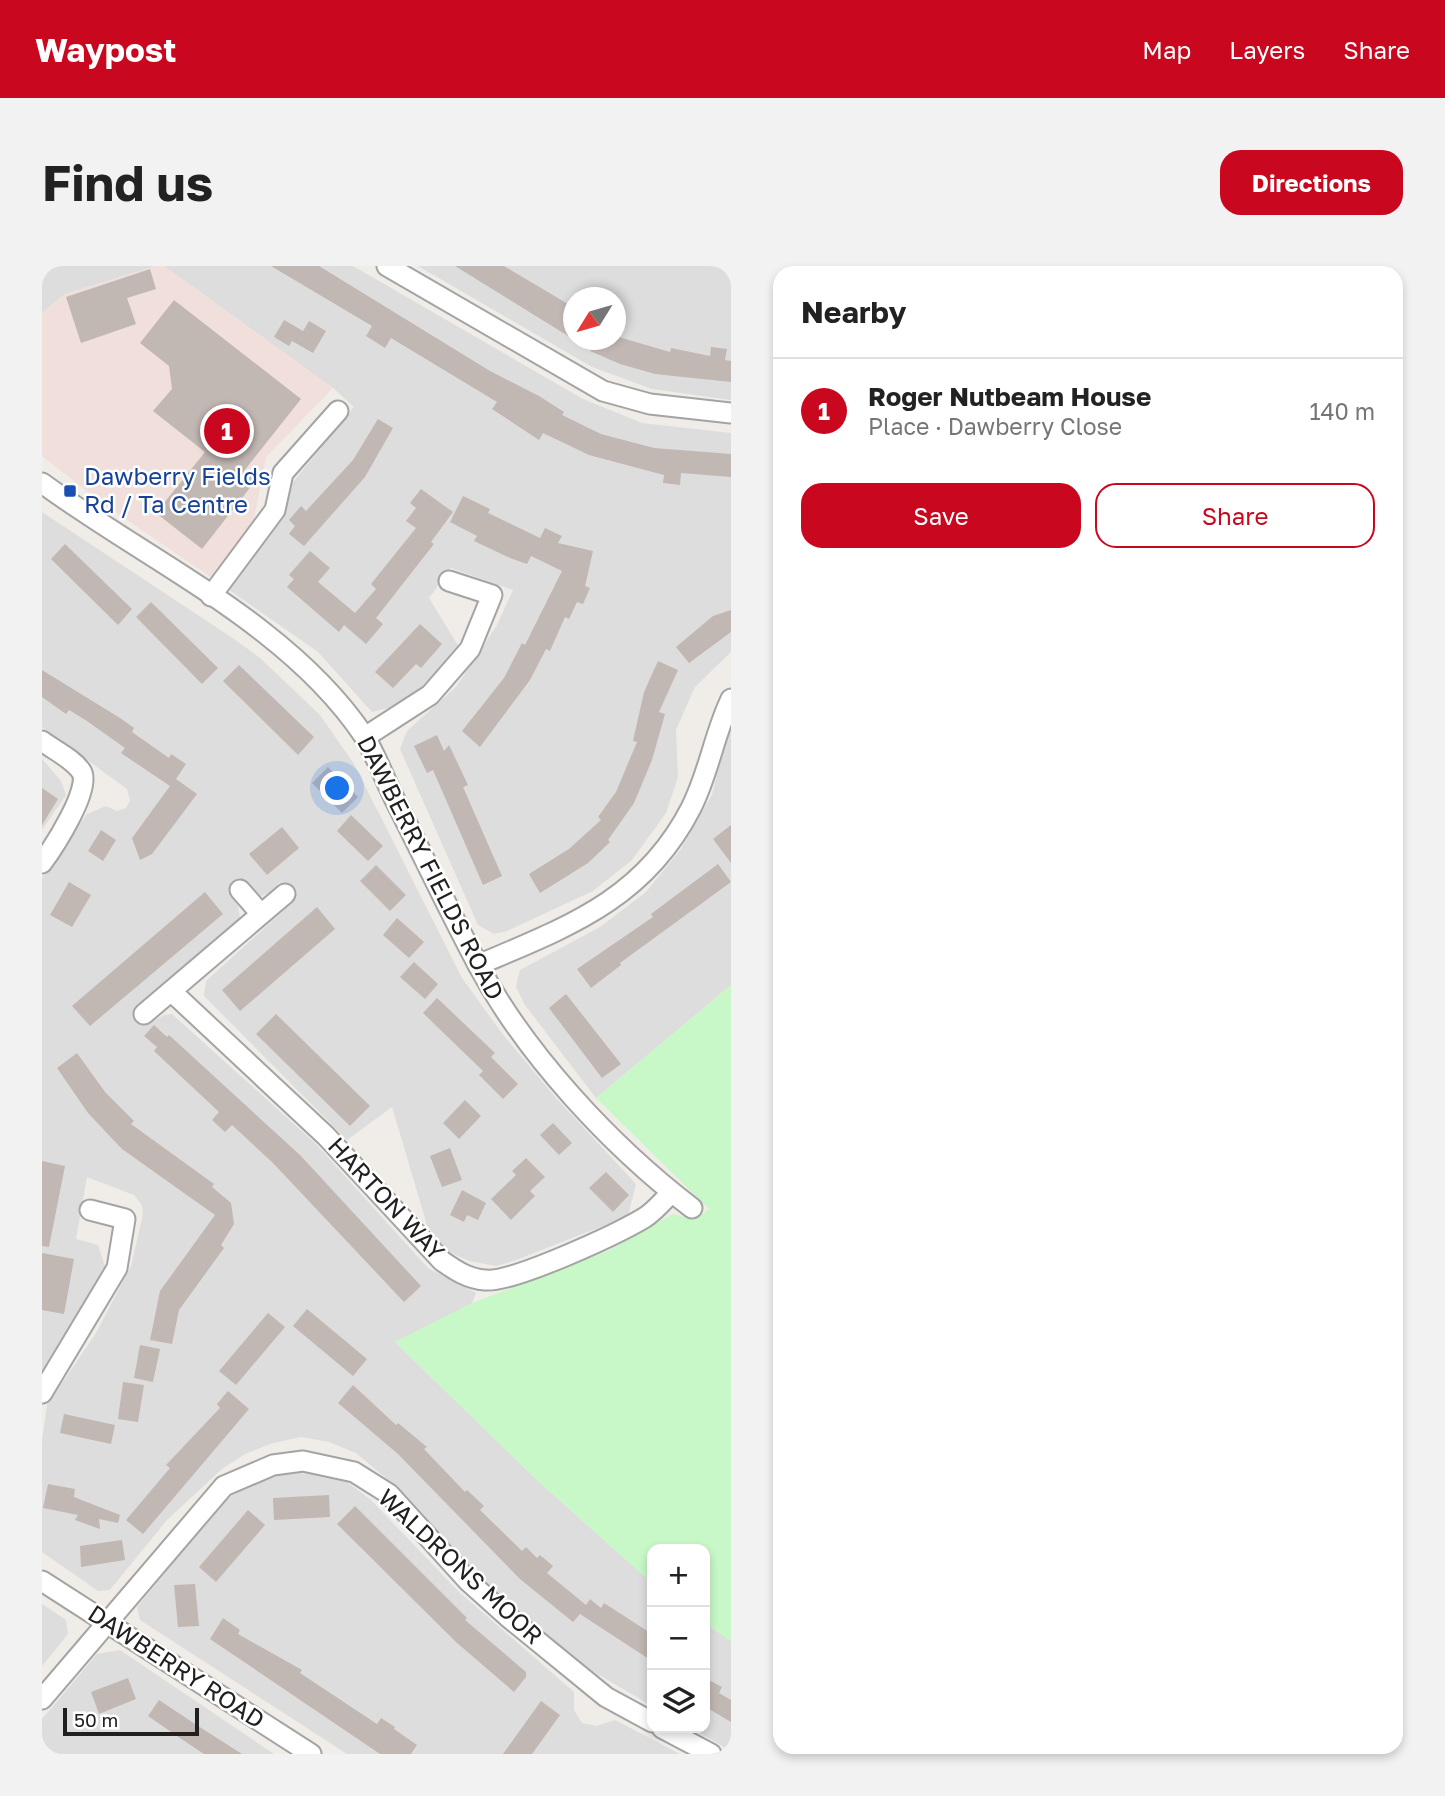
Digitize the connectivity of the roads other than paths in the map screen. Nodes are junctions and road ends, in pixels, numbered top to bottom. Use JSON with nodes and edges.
{"nodes":[{"id":1,"x":387,"y":266,"type":"edge"},
{"id":2,"x":338,"y":411,"type":"dead end"},
{"id":3,"x":731,"y":413,"type":"edge"},
{"id":4,"x":42,"y":483,"type":"edge"},
{"id":5,"x":449,"y":581,"type":"dead end"},
{"id":6,"x":211,"y":596,"type":"junction"},
{"id":7,"x":731,"y":699,"type":"edge"},
{"id":8,"x":365,"y":737,"type":"junction"},
{"id":9,"x":42,"y":741,"type":"edge"},
{"id":10,"x":42,"y":863,"type":"edge"},
{"id":11,"x":240,"y":890,"type":"dead end"},
{"id":12,"x":285,"y":894,"type":"dead end"},
{"id":13,"x":261,"y":914,"type":"junction"},
{"id":14,"x":478,"y":965,"type":"junction"},
{"id":15,"x":172,"y":992,"type":"junction"},
{"id":16,"x":144,"y":1014,"type":"dead end"},
{"id":17,"x":671,"y":1193,"type":"junction"},
{"id":18,"x":692,"y":1209,"type":"dead end"},
{"id":19,"x":90,"y":1210,"type":"dead end"},
{"id":20,"x":42,"y":1393,"type":"edge"},
{"id":21,"x":42,"y":1581,"type":"edge"},
{"id":22,"x":107,"y":1622,"type":"junction"},
{"id":23,"x":42,"y":1699,"type":"edge"},
{"id":24,"x":647,"y":1719,"type":"edge"},
{"id":25,"x":671,"y":1733,"type":"edge"},
{"id":26,"x":311,"y":1754,"type":"edge"},
{"id":27,"x":711,"y":1754,"type":"edge"}],
"edges":[{"from":1,"to":3,"type":"street"},
{"from":2,"to":6,"type":"street"},
{"from":4,"to":6,"type":"street","name":"DAWBERRY FIELDS ROAD"},
{"from":5,"to":8,"type":"street"},
{"from":6,"to":8,"type":"street","name":"DAWBERRY FIELDS ROAD"},
{"from":7,"to":14,"type":"street"},
{"from":8,"to":14,"type":"street","name":"DAWBERRY FIELDS ROAD"},
{"from":9,"to":10,"type":"street"},
{"from":11,"to":13,"type":"street"},
{"from":12,"to":13,"type":"street"},
{"from":13,"to":15,"type":"street"},
{"from":14,"to":17,"type":"street","name":"DAWBERRY FIELDS ROAD"},
{"from":15,"to":16,"type":"street"},
{"from":15,"to":17,"type":"street","name":"HARTON WAY"},
{"from":17,"to":18,"type":"street","name":"DAWBERRY FIELDS ROAD"},
{"from":19,"to":20,"type":"street"},
{"from":21,"to":22,"type":"street","name":"DAWBERRY ROAD"},
{"from":22,"to":23,"type":"street","name":"WALDRONS MOOR"},
{"from":22,"to":24,"type":"street","name":"WALDRONS MOOR"},
{"from":22,"to":26,"type":"street","name":"DAWBERRY ROAD"},
{"from":25,"to":27,"type":"street"}]}
